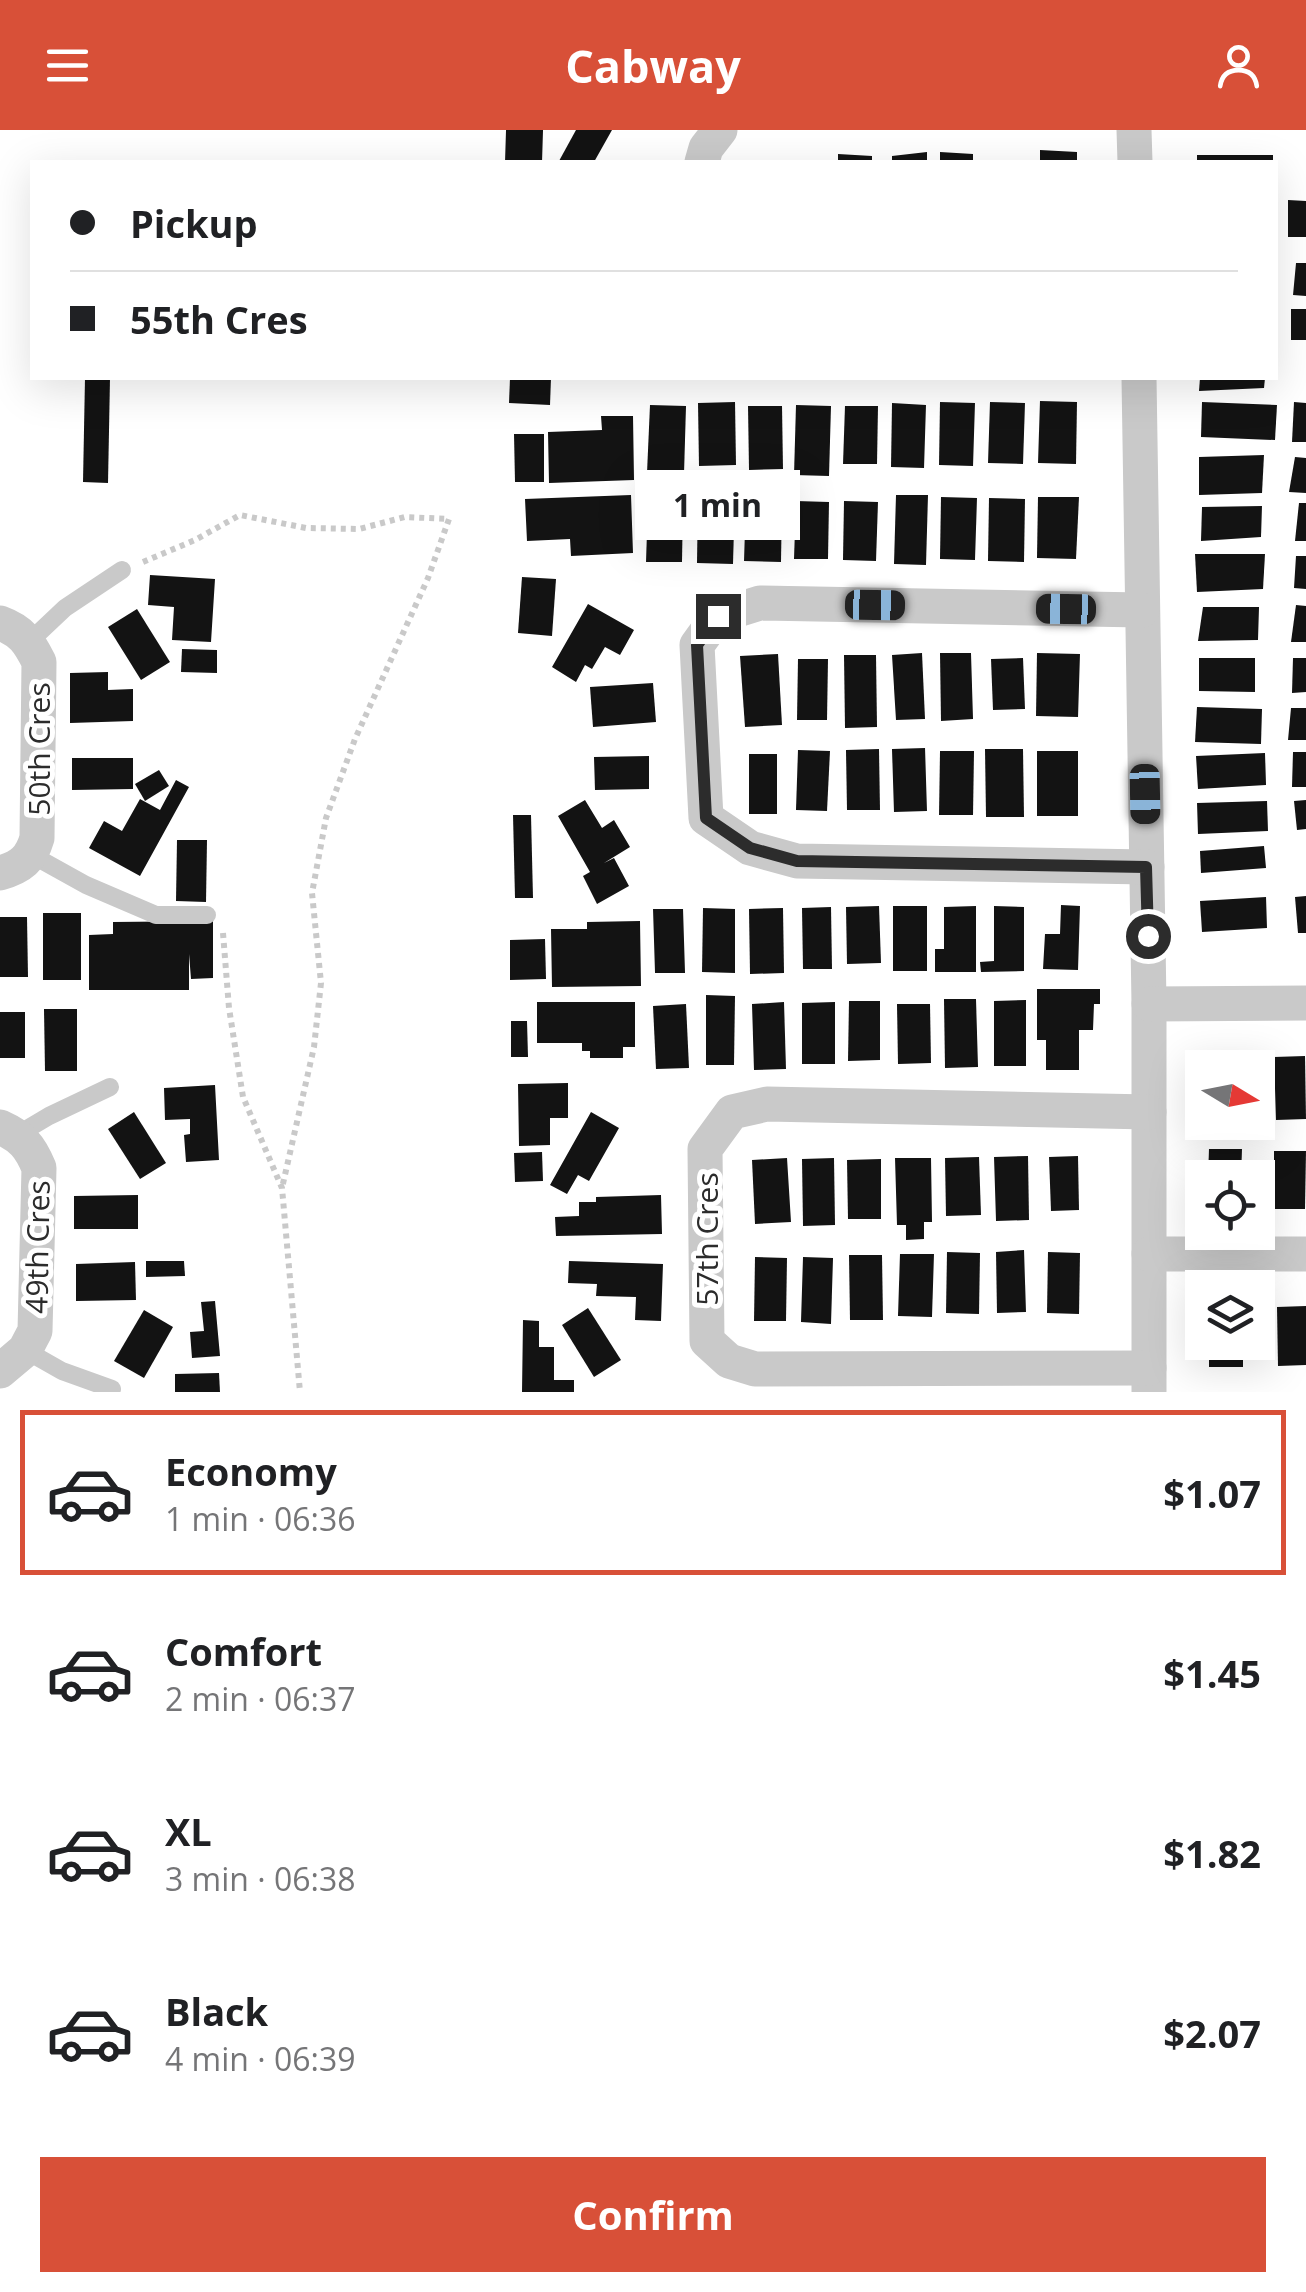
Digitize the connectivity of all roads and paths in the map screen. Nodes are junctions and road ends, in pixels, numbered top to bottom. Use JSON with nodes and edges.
{"nodes":[{"id":1,"x":720,"y":130,"type":"edge"},
{"id":2,"x":1134,"y":130,"type":"edge"},
{"id":3,"x":703,"y":160,"type":"edge"},
{"id":4,"x":1135,"y":160,"type":"edge"},
{"id":5,"x":1139,"y":380,"type":"edge"},
{"id":6,"x":122,"y":570,"type":"joint"},
{"id":7,"x":1142,"y":610,"type":"junction"},
{"id":8,"x":15,"y":632,"type":"edge"},
{"id":9,"x":32,"y":856,"type":"junction"},
{"id":10,"x":1146,"y":867,"type":"junction"},
{"id":11,"x":0,"y":873,"type":"edge"},
{"id":12,"x":207,"y":915,"type":"joint"},
{"id":13,"x":1306,"y":1002,"type":"edge"},
{"id":14,"x":1149,"y":1004,"type":"junction"},
{"id":15,"x":110,"y":1087,"type":"dead end"},
{"id":16,"x":1149,"y":1112,"type":"junction"},
{"id":17,"x":9,"y":1131,"type":"edge"},
{"id":18,"x":282,"y":1188,"type":"junction"},
{"id":19,"x":1150,"y":1254,"type":"junction"},
{"id":20,"x":1306,"y":1254,"type":"edge"},
{"id":21,"x":12,"y":1361,"type":"edge"},
{"id":22,"x":1150,"y":1380,"type":"edge"},
{"id":23,"x":112,"y":1388,"type":"dead end"},
{"id":24,"x":300,"y":1392,"type":"edge"}],
"edges":[{"from":1,"to":3,"type":"street"},
{"from":2,"to":4,"type":"street"},
{"from":5,"to":7,"type":"street"},
{"from":6,"to":8,"type":"lane"},
{"from":6,"to":18,"type":"path"},
{"from":7,"to":10,"type":"street"},
{"from":7,"to":10,"type":"street"},
{"from":8,"to":9,"type":"street","name":"50th Cres"},
{"from":9,"to":11,"type":"street","name":"50th Cres"},
{"from":9,"to":12,"type":"lane"},
{"from":10,"to":14,"type":"street"},
{"from":12,"to":18,"type":"path"},
{"from":13,"to":14,"type":"street"},
{"from":14,"to":16,"type":"street"},
{"from":15,"to":17,"type":"lane"},
{"from":16,"to":19,"type":"street"},
{"from":16,"to":22,"type":"street","name":"57th Cres"},
{"from":17,"to":21,"type":"street","name":"49th Cres"},
{"from":18,"to":24,"type":"path"},
{"from":19,"to":20,"type":"street"},
{"from":19,"to":22,"type":"street"},
{"from":21,"to":23,"type":"lane"}]}
